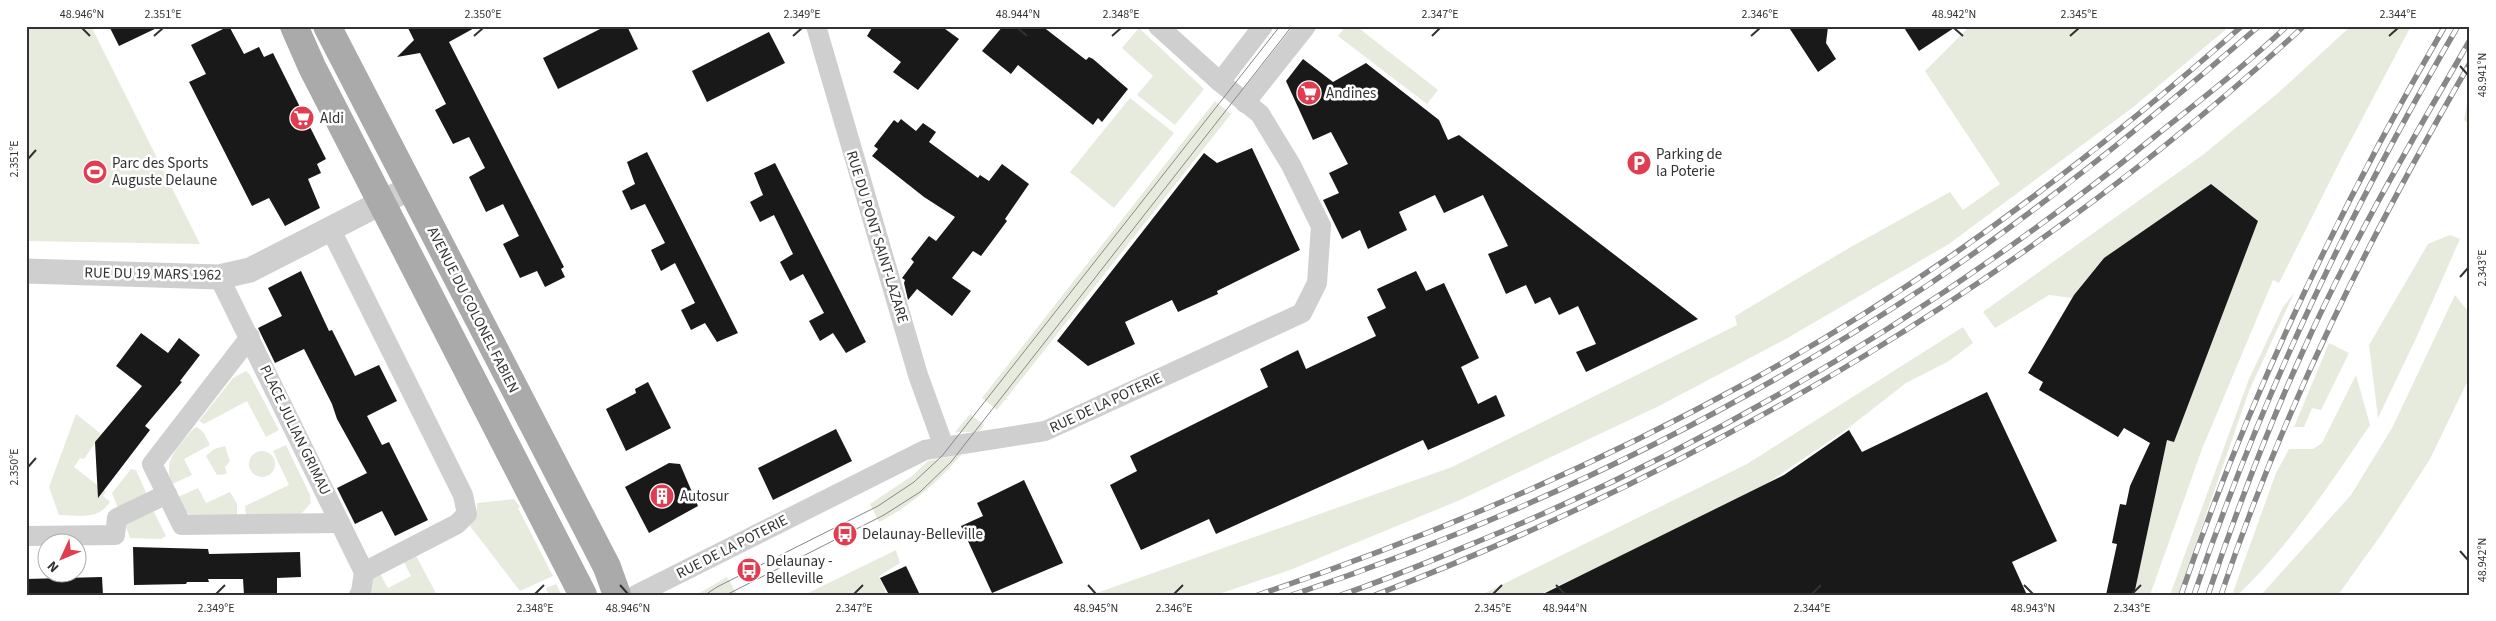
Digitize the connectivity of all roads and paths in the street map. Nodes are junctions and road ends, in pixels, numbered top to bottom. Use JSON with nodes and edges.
{"nodes":[{"id":1,"x":294,"y":26,"type":"edge"},
{"id":2,"x":327,"y":26,"type":"edge"},
{"id":3,"x":816,"y":26,"type":"edge"},
{"id":4,"x":1158,"y":26,"type":"edge"},
{"id":5,"x":1263,"y":26,"type":"edge"},
{"id":6,"x":1306,"y":26,"type":"edge"},
{"id":7,"x":1220,"y":82,"type":"junction"},
{"id":8,"x":1246,"y":103,"type":"junction"},
{"id":9,"x":410,"y":188,"type":"junction"},
{"id":10,"x":381,"y":203,"type":"junction"},
{"id":11,"x":330,"y":228,"type":"junction"},
{"id":12,"x":26,"y":271,"type":"edge"},
{"id":13,"x":219,"y":277,"type":"junction"},
{"id":14,"x":250,"y":337,"type":"junction"},
{"id":15,"x":944,"y":447,"type":"junction"},
{"id":16,"x":167,"y":494,"type":"junction"},
{"id":17,"x":340,"y":523,"type":"junction"},
{"id":18,"x":26,"y":536,"type":"edge"},
{"id":19,"x":364,"y":572,"type":"junction"},
{"id":20,"x":359,"y":595,"type":"edge"},
{"id":21,"x":583,"y":595,"type":"edge"},
{"id":22,"x":617,"y":595,"type":"edge"},
{"id":23,"x":636,"y":595,"type":"edge"}],
"edges":[{"from":1,"to":10,"type":"main road","name":"AVENUE DU COLONEL FABIEN"},
{"from":2,"to":9,"type":"main road","name":"AVENUE DU COLONEL FABIEN"},
{"from":3,"to":15,"type":"street","name":"RUE DU PONT SAINT-LAZARE"},
{"from":4,"to":7,"type":"street"},
{"from":5,"to":7,"type":"street"},
{"from":6,"to":8,"type":"street"},
{"from":7,"to":8,"type":"street","name":"RUE DE LA POTERIE"},
{"from":8,"to":15,"type":"street","name":"RUE DE LA POTERIE"},
{"from":9,"to":10,"type":"street","name":"RUE DU 19 MARS 1962"},
{"from":9,"to":22,"type":"main road","name":"AVENUE DU COLONEL FABIEN"},
{"from":10,"to":11,"type":"street","name":"RUE DU 19 MARS 1962"},
{"from":10,"to":21,"type":"main road","name":"AVENUE DU COLONEL FABIEN"},
{"from":11,"to":13,"type":"street","name":"RUE DU 19 MARS 1962"},
{"from":11,"to":19,"type":"street"},
{"from":12,"to":13,"type":"street","name":"RUE DU 19 MARS 1962"},
{"from":13,"to":14,"type":"street","name":"PLACE JULIAN GRIMAU"},
{"from":14,"to":16,"type":"street"},
{"from":14,"to":17,"type":"street","name":"PLACE JULIAN GRIMAU"},
{"from":15,"to":23,"type":"street","name":"RUE DE LA POTERIE"},
{"from":16,"to":17,"type":"street"},
{"from":16,"to":18,"type":"street"},
{"from":17,"to":19,"type":"street","name":"PLACE JULIAN GRIMAU"},
{"from":19,"to":20,"type":"street"}]}
